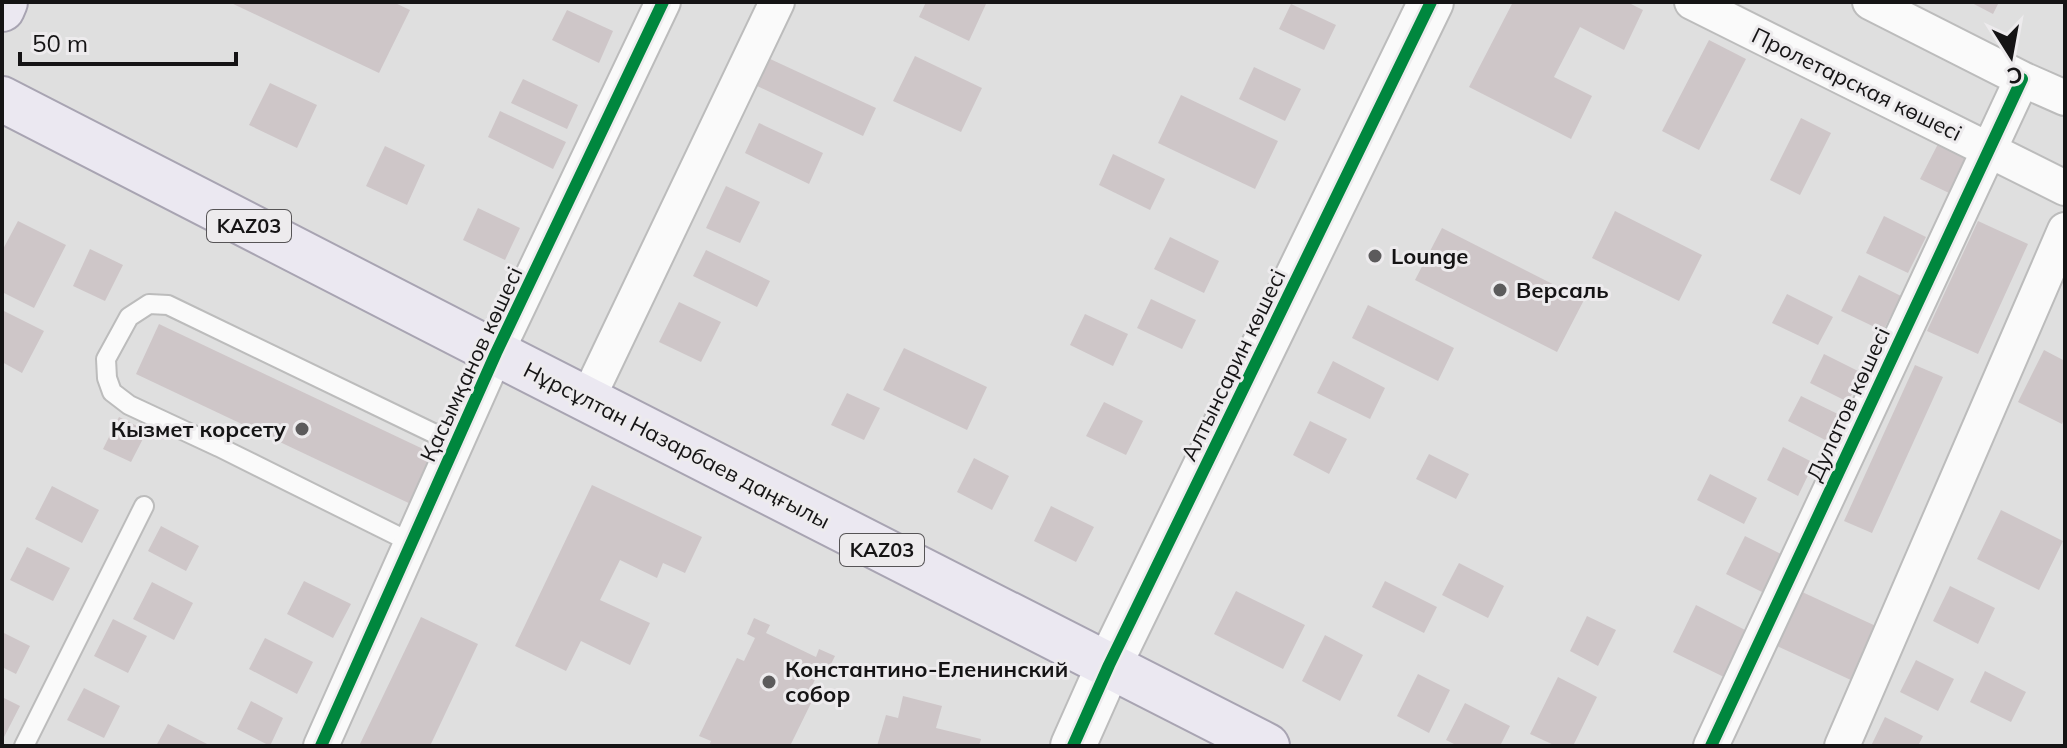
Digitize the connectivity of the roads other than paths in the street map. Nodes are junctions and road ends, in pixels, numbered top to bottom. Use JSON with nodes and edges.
{"nodes":[{"id":1,"x":5,"y":2,"type":"edge"},
{"id":2,"x":663,"y":2,"type":"edge"},
{"id":3,"x":777,"y":2,"type":"edge"},
{"id":4,"x":1431,"y":2,"type":"edge"},
{"id":5,"x":1692,"y":2,"type":"edge"},
{"id":6,"x":1870,"y":2,"type":"edge"},
{"id":7,"x":2,"y":9,"type":"edge"},
{"id":8,"x":2022,"y":79,"type":"junction"},
{"id":9,"x":2065,"y":98,"type":"edge"},
{"id":10,"x":2,"y":99,"type":"edge"},
{"id":11,"x":1989,"y":149,"type":"junction"},
{"id":12,"x":2065,"y":188,"type":"edge"},
{"id":13,"x":2065,"y":230,"type":"edge"},
{"id":14,"x":496,"y":353,"type":"junction"},
{"id":15,"x":587,"y":400,"type":"junction"},
{"id":16,"x":456,"y":444,"type":"junction"},
{"id":17,"x":144,"y":506,"type":"dead end"},
{"id":18,"x":412,"y":543,"type":"junction"},
{"id":19,"x":1109,"y":665,"type":"junction"},
{"id":20,"x":24,"y":746,"type":"edge"},
{"id":21,"x":321,"y":746,"type":"edge"},
{"id":22,"x":1073,"y":746,"type":"edge"},
{"id":23,"x":1267,"y":746,"type":"edge"},
{"id":24,"x":1711,"y":746,"type":"edge"},
{"id":25,"x":1842,"y":746,"type":"edge"}],
"edges":[{"from":1,"to":7,"type":"main road"},
{"from":2,"to":14,"type":"street","name":"Қасымқанов көшесі"},
{"from":3,"to":15,"type":"street"},
{"from":4,"to":19,"type":"street","name":"Алтынсарин көшесі"},
{"from":5,"to":11,"type":"street","name":"Пролетарская көшесі"},
{"from":6,"to":8,"type":"street"},
{"from":8,"to":9,"type":"street"},
{"from":8,"to":11,"type":"street","name":"Дулатов көшесі"},
{"from":10,"to":14,"type":"main road","name":"Нұрсұлтан Назарбаев даңғылы","number":"KАZ03"},
{"from":11,"to":12,"type":"street","name":"Пролетарская көшесі"},
{"from":11,"to":24,"type":"street","name":"Дулатов көшесі"},
{"from":13,"to":25,"type":"street"},
{"from":14,"to":15,"type":"main road","name":"Нұрсұлтан Назарбаев даңғылы","number":"KАZ03"},
{"from":14,"to":16,"type":"street","name":"Қасымқанов көшесі"},
{"from":15,"to":19,"type":"main road","name":"Нұрсұлтан Назарбаев даңғылы","number":"KАZ03"},
{"from":16,"to":18,"type":"street","name":"Қасымқанов көшесі"},
{"from":16,"to":18,"type":"lane"},
{"from":17,"to":20,"type":"lane"},
{"from":18,"to":21,"type":"street","name":"Қасымқанов көшесі"},
{"from":19,"to":22,"type":"street","name":"Алтынсарин көшесі"},
{"from":19,"to":23,"type":"main road","name":"Нұрсұлтан Назарбаев даңғылы","number":"KАZ03"}]}
